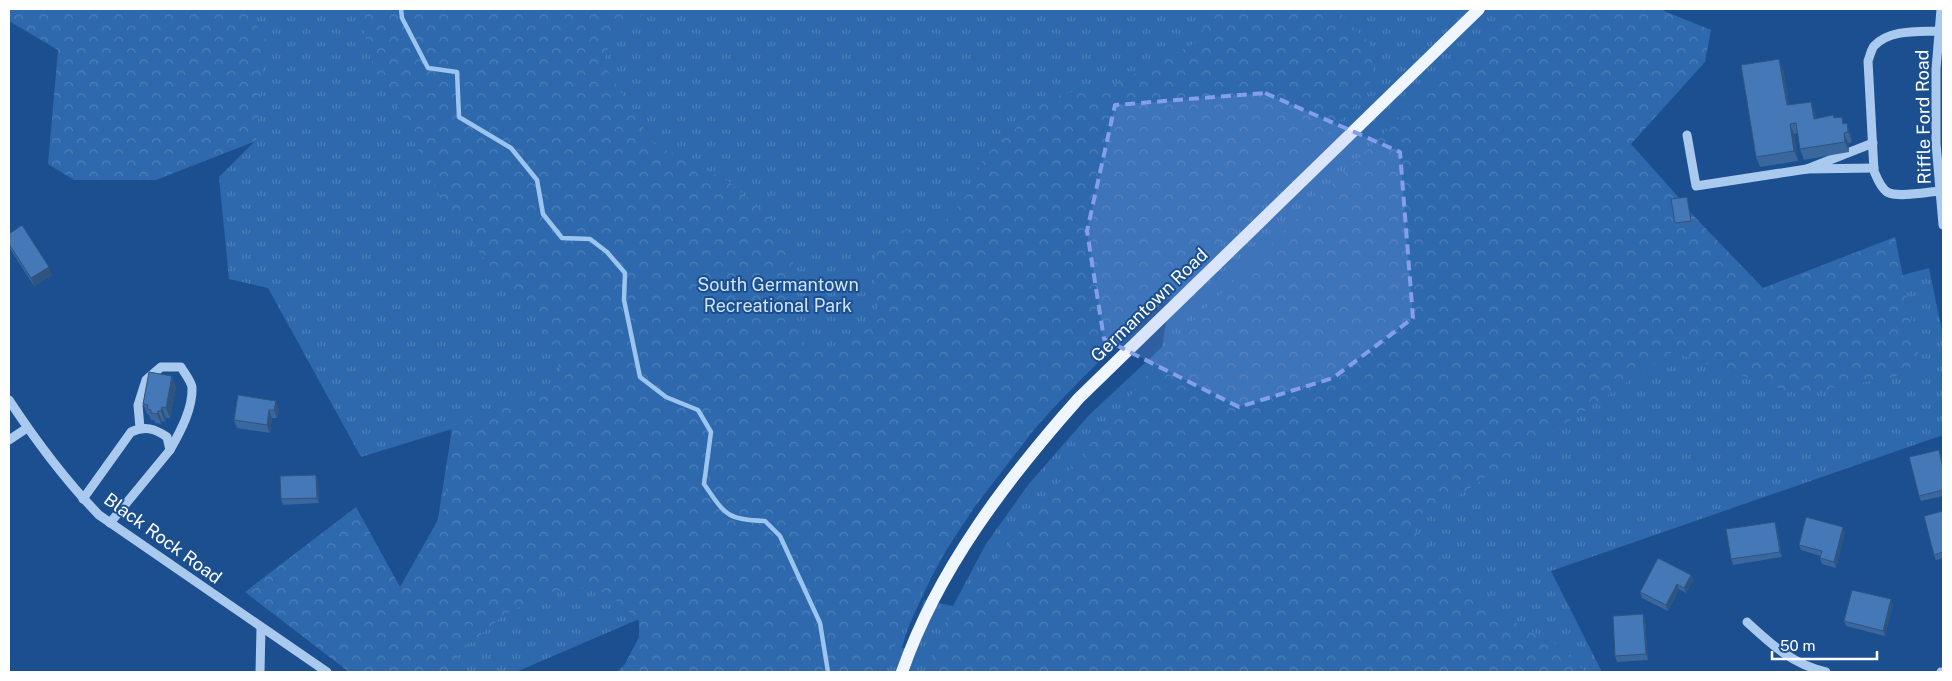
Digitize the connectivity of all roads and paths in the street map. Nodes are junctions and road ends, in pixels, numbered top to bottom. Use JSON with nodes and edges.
{"nodes":[{"id":1,"x":1479,"y":9,"type":"edge"},
{"id":2,"x":1941,"y":9,"type":"edge"},
{"id":3,"x":1939,"y":31,"type":"junction"},
{"id":4,"x":1687,"y":135,"type":"dead end"},
{"id":5,"x":1873,"y":143,"type":"junction"},
{"id":6,"x":1874,"y":168,"type":"junction"},
{"id":7,"x":1807,"y":169,"type":"junction"},
{"id":8,"x":1940,"y":191,"type":"junction"},
{"id":9,"x":1943,"y":225,"type":"edge"},
{"id":10,"x":9,"y":400,"type":"edge"},
{"id":11,"x":27,"y":428,"type":"junction"},
{"id":12,"x":140,"y":428,"type":"junction"},
{"id":13,"x":9,"y":440,"type":"edge"},
{"id":14,"x":170,"y":450,"type":"junction"},
{"id":15,"x":83,"y":499,"type":"junction"},
{"id":16,"x":110,"y":523,"type":"junction"},
{"id":17,"x":1747,"y":622,"type":"dead end"},
{"id":18,"x":261,"y":628,"type":"junction"},
{"id":19,"x":260,"y":672,"type":"edge"},
{"id":20,"x":327,"y":672,"type":"edge"},
{"id":21,"x":902,"y":672,"type":"edge"},
{"id":22,"x":1824,"y":672,"type":"edge"}],
"edges":[{"from":1,"to":21,"type":"main road","name":"Germantown Road"},
{"from":2,"to":3,"type":"street","name":"Riffle Ford Road"},
{"from":3,"to":5,"type":"street"},
{"from":3,"to":8,"type":"street","name":"Riffle Ford Road"},
{"from":4,"to":7,"type":"street"},
{"from":5,"to":6,"type":"street"},
{"from":5,"to":7,"type":"street"},
{"from":6,"to":7,"type":"street"},
{"from":6,"to":8,"type":"street"},
{"from":8,"to":9,"type":"street","name":"Riffle Ford Road"},
{"from":10,"to":11,"type":"street","name":"Black Rock Road"},
{"from":11,"to":13,"type":"street"},
{"from":11,"to":15,"type":"street","name":"Black Rock Road"},
{"from":12,"to":14,"type":"street"},
{"from":12,"to":14,"type":"street"},
{"from":12,"to":15,"type":"street"},
{"from":14,"to":16,"type":"street"},
{"from":15,"to":16,"type":"street","name":"Black Rock Road"},
{"from":16,"to":18,"type":"street","name":"Black Rock Road"},
{"from":17,"to":22,"type":"street"},
{"from":18,"to":19,"type":"street"},
{"from":18,"to":20,"type":"street","name":"Black Rock Road"}]}
